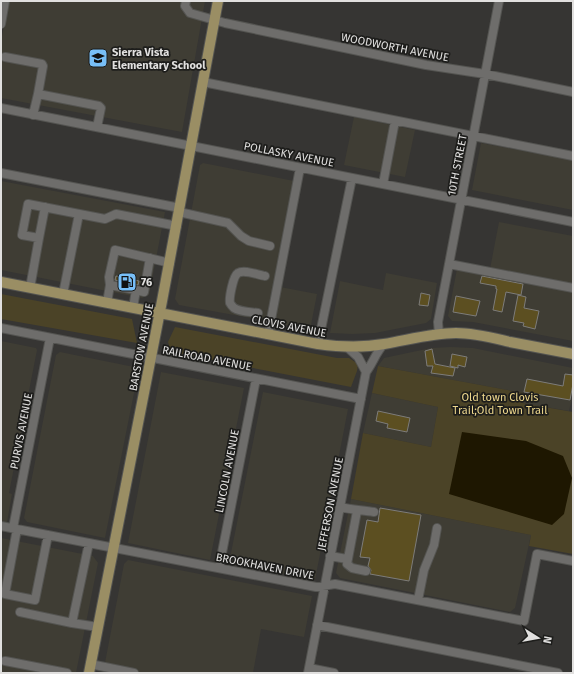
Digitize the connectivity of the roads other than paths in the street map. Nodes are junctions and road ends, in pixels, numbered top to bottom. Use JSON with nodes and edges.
{"nodes":[{"id":1,"x":6,"y":1,"type":"edge"},
{"id":2,"x":186,"y":1,"type":"edge"},
{"id":3,"x":218,"y":1,"type":"edge"},
{"id":4,"x":499,"y":1,"type":"edge"},
{"id":5,"x":214,"y":20,"type":"junction"},
{"id":6,"x":1,"y":24,"type":"edge"},
{"id":7,"x":5,"y":56,"type":"dead end"},
{"id":8,"x":485,"y":74,"type":"junction"},
{"id":9,"x":203,"y":82,"type":"junction"},
{"id":10,"x":573,"y":92,"type":"edge"},
{"id":11,"x":38,"y":94,"type":"junction"},
{"id":12,"x":1,"y":108,"type":"edge"},
{"id":13,"x":33,"y":115,"type":"junction"},
{"id":14,"x":395,"y":121,"type":"junction"},
{"id":15,"x":97,"y":127,"type":"junction"},
{"id":16,"x":473,"y":137,"type":"junction"},
{"id":17,"x":191,"y":146,"type":"junction"},
{"id":18,"x":573,"y":156,"type":"edge"},
{"id":19,"x":300,"y":168,"type":"junction"},
{"id":20,"x":1,"y":172,"type":"edge"},
{"id":21,"x":352,"y":178,"type":"junction"},
{"id":22,"x":383,"y":184,"type":"junction"},
{"id":23,"x":461,"y":199,"type":"junction"},
{"id":24,"x":45,"y":207,"type":"junction"},
{"id":25,"x":180,"y":210,"type":"junction"},
{"id":26,"x":79,"y":214,"type":"junction"},
{"id":27,"x":573,"y":222,"type":"edge"},
{"id":28,"x":177,"y":226,"type":"junction"},
{"id":29,"x":39,"y":238,"type":"junction"},
{"id":30,"x":270,"y":246,"type":"dead end"},
{"id":31,"x":150,"y":258,"type":"junction"},
{"id":32,"x":170,"y":263,"type":"junction"},
{"id":33,"x":449,"y":264,"type":"junction"},
{"id":34,"x":265,"y":276,"type":"dead end"},
{"id":35,"x":1,"y":282,"type":"edge"},
{"id":36,"x":110,"y":285,"type":"junction"},
{"id":37,"x":30,"y":288,"type":"junction"},
{"id":38,"x":573,"y":288,"type":"edge"},
{"id":39,"x":136,"y":290,"type":"junction"},
{"id":40,"x":63,"y":294,"type":"junction"},
{"id":41,"x":107,"y":303,"type":"junction"},
{"id":42,"x":133,"y":308,"type":"junction"},
{"id":43,"x":160,"y":313,"type":"junction"},
{"id":44,"x":258,"y":313,"type":"dead end"},
{"id":45,"x":1,"y":328,"type":"edge"},
{"id":46,"x":439,"y":334,"type":"junction"},
{"id":47,"x":268,"y":335,"type":"junction"},
{"id":48,"x":50,"y":338,"type":"junction"},
{"id":49,"x":318,"y":344,"type":"junction"},
{"id":50,"x":384,"y":344,"type":"junction"},
{"id":51,"x":347,"y":347,"type":"junction"},
{"id":52,"x":573,"y":354,"type":"edge"},
{"id":53,"x":151,"y":358,"type":"junction"},
{"id":54,"x":366,"y":372,"type":"junction"},
{"id":55,"x":256,"y":379,"type":"junction"},
{"id":56,"x":361,"y":399,"type":"junction"},
{"id":57,"x":340,"y":507,"type":"junction"},
{"id":58,"x":357,"y":511,"type":"junction"},
{"id":59,"x":374,"y":512,"type":"dead end"},
{"id":60,"x":1,"y":526,"type":"edge"},
{"id":61,"x":437,"y":528,"type":"dead end"},
{"id":62,"x":15,"y":529,"type":"junction"},
{"id":63,"x":48,"y":535,"type":"junction"},
{"id":64,"x":89,"y":543,"type":"junction"},
{"id":65,"x":113,"y":547,"type":"junction"},
{"id":66,"x":330,"y":556,"type":"junction"},
{"id":67,"x":347,"y":559,"type":"junction"},
{"id":68,"x":573,"y":561,"type":"edge"},
{"id":69,"x":220,"y":568,"type":"junction"},
{"id":70,"x":366,"y":572,"type":"dead end"},
{"id":71,"x":325,"y":585,"type":"junction"},
{"id":72,"x":418,"y":600,"type":"junction"},
{"id":73,"x":20,"y":612,"type":"dead end"},
{"id":74,"x":72,"y":623,"type":"junction"},
{"id":75,"x":317,"y":625,"type":"junction"},
{"id":76,"x":98,"y":627,"type":"junction"},
{"id":77,"x":5,"y":661,"type":"dead end"},
{"id":78,"x":90,"y":669,"type":"edge"},
{"id":79,"x":308,"y":670,"type":"edge"},
{"id":80,"x":67,"y":673,"type":"edge"},
{"id":81,"x":134,"y":673,"type":"edge"},
{"id":82,"x":334,"y":673,"type":"edge"},
{"id":83,"x":558,"y":673,"type":"edge"}],
"edges":[{"from":1,"to":6,"type":"street"},
{"from":2,"to":5,"type":"street","name":"WOODWORTH AVENUE"},
{"from":3,"to":5,"type":"main road","name":"BARSTOW AVENUE"},
{"from":4,"to":8,"type":"street","name":"10TH STREET"},
{"from":5,"to":8,"type":"street","name":"WOODWORTH AVENUE"},
{"from":5,"to":9,"type":"main road","name":"BARSTOW AVENUE"},
{"from":7,"to":11,"type":"street"},
{"from":8,"to":10,"type":"street","name":"WOODWORTH AVENUE"},
{"from":8,"to":16,"type":"street","name":"10TH STREET"},
{"from":9,"to":14,"type":"street"},
{"from":9,"to":17,"type":"main road","name":"BARSTOW AVENUE"},
{"from":11,"to":13,"type":"street"},
{"from":11,"to":15,"type":"street"},
{"from":12,"to":13,"type":"street","name":"POLLASKY AVENUE"},
{"from":13,"to":15,"type":"street","name":"POLLASKY AVENUE"},
{"from":14,"to":16,"type":"street"},
{"from":14,"to":22,"type":"street"},
{"from":15,"to":17,"type":"street","name":"POLLASKY AVENUE"},
{"from":16,"to":18,"type":"street"},
{"from":16,"to":23,"type":"street","name":"10TH STREET"},
{"from":17,"to":19,"type":"street","name":"POLLASKY AVENUE"},
{"from":17,"to":25,"type":"main road","name":"BARSTOW AVENUE"},
{"from":19,"to":21,"type":"street","name":"POLLASKY AVENUE"},
{"from":19,"to":47,"type":"street"},
{"from":20,"to":25,"type":"street"},
{"from":21,"to":22,"type":"street","name":"POLLASKY AVENUE"},
{"from":21,"to":49,"type":"street"},
{"from":22,"to":23,"type":"street","name":"POLLASKY AVENUE"},
{"from":23,"to":27,"type":"street","name":"POLLASKY AVENUE"},
{"from":23,"to":33,"type":"street","name":"10TH STREET"},
{"from":24,"to":26,"type":"street"},
{"from":24,"to":29,"type":"street"},
{"from":24,"to":29,"type":"street"},
{"from":25,"to":28,"type":"main road","name":"BARSTOW AVENUE"},
{"from":25,"to":30,"type":"street"},
{"from":26,"to":28,"type":"street"},
{"from":26,"to":40,"type":"street"},
{"from":28,"to":32,"type":"main road","name":"BARSTOW AVENUE"},
{"from":29,"to":37,"type":"street"},
{"from":31,"to":32,"type":"street"},
{"from":31,"to":36,"type":"street"},
{"from":31,"to":39,"type":"street"},
{"from":32,"to":43,"type":"main road","name":"BARSTOW AVENUE"},
{"from":33,"to":38,"type":"street"},
{"from":33,"to":46,"type":"street","name":"10TH STREET"},
{"from":34,"to":44,"type":"street"},
{"from":35,"to":37,"type":"main road","name":"CLOVIS AVENUE"},
{"from":36,"to":39,"type":"street"},
{"from":36,"to":41,"type":"street"},
{"from":37,"to":40,"type":"main road","name":"CLOVIS AVENUE"},
{"from":39,"to":42,"type":"street"},
{"from":40,"to":41,"type":"main road","name":"CLOVIS AVENUE"},
{"from":41,"to":42,"type":"main road","name":"CLOVIS AVENUE"},
{"from":42,"to":43,"type":"main road","name":"CLOVIS AVENUE"},
{"from":43,"to":47,"type":"main road","name":"CLOVIS AVENUE"},
{"from":43,"to":53,"type":"main road","name":"BARSTOW AVENUE"},
{"from":45,"to":48,"type":"street","name":"RAILROAD AVENUE"},
{"from":46,"to":50,"type":"main road","name":"CLOVIS AVENUE"},
{"from":46,"to":52,"type":"main road","name":"CLOVIS AVENUE"},
{"from":47,"to":49,"type":"main road","name":"CLOVIS AVENUE"},
{"from":48,"to":53,"type":"street","name":"RAILROAD AVENUE"},
{"from":48,"to":62,"type":"street","name":"PURVIS AVENUE"},
{"from":49,"to":51,"type":"main road","name":"CLOVIS AVENUE"},
{"from":50,"to":51,"type":"main road","name":"CLOVIS AVENUE"},
{"from":50,"to":54,"type":"street","name":"JEFFERSON AVENUE"},
{"from":51,"to":54,"type":"street"},
{"from":53,"to":55,"type":"street","name":"RAILROAD AVENUE"},
{"from":53,"to":65,"type":"main road","name":"BARSTOW AVENUE"},
{"from":54,"to":56,"type":"street","name":"JEFFERSON AVENUE"},
{"from":55,"to":56,"type":"street","name":"RAILROAD AVENUE"},
{"from":55,"to":69,"type":"street","name":"LINCOLN AVENUE"},
{"from":56,"to":57,"type":"street","name":"JEFFERSON AVENUE"},
{"from":57,"to":58,"type":"street"},
{"from":57,"to":66,"type":"street","name":"JEFFERSON AVENUE"},
{"from":58,"to":59,"type":"street"},
{"from":58,"to":67,"type":"street"},
{"from":60,"to":62,"type":"street","name":"BROOKHAVEN DRIVE"},
{"from":61,"to":72,"type":"street"},
{"from":62,"to":63,"type":"street","name":"BROOKHAVEN DRIVE"},
{"from":62,"to":63,"type":"street","name":"PURVIS AVENUE"},
{"from":63,"to":64,"type":"street","name":"BROOKHAVEN DRIVE"},
{"from":64,"to":65,"type":"street","name":"BROOKHAVEN DRIVE"},
{"from":64,"to":74,"type":"street"},
{"from":65,"to":69,"type":"street","name":"BROOKHAVEN DRIVE"},
{"from":65,"to":76,"type":"main road","name":"BARSTOW AVENUE"},
{"from":66,"to":67,"type":"street"},
{"from":66,"to":71,"type":"street","name":"JEFFERSON AVENUE"},
{"from":67,"to":70,"type":"street"},
{"from":68,"to":72,"type":"street","name":"BROOKHAVEN DRIVE"},
{"from":69,"to":71,"type":"street","name":"BROOKHAVEN DRIVE"},
{"from":71,"to":72,"type":"street","name":"BROOKHAVEN DRIVE"},
{"from":71,"to":75,"type":"street","name":"JEFFERSON AVENUE"},
{"from":73,"to":74,"type":"street"},
{"from":74,"to":76,"type":"street"},
{"from":75,"to":79,"type":"street","name":"JEFFERSON AVENUE"},
{"from":75,"to":83,"type":"street"},
{"from":76,"to":78,"type":"main road","name":"BARSTOW AVENUE"},
{"from":77,"to":80,"type":"street"},
{"from":78,"to":81,"type":"street"},
{"from":79,"to":82,"type":"street"}]}
